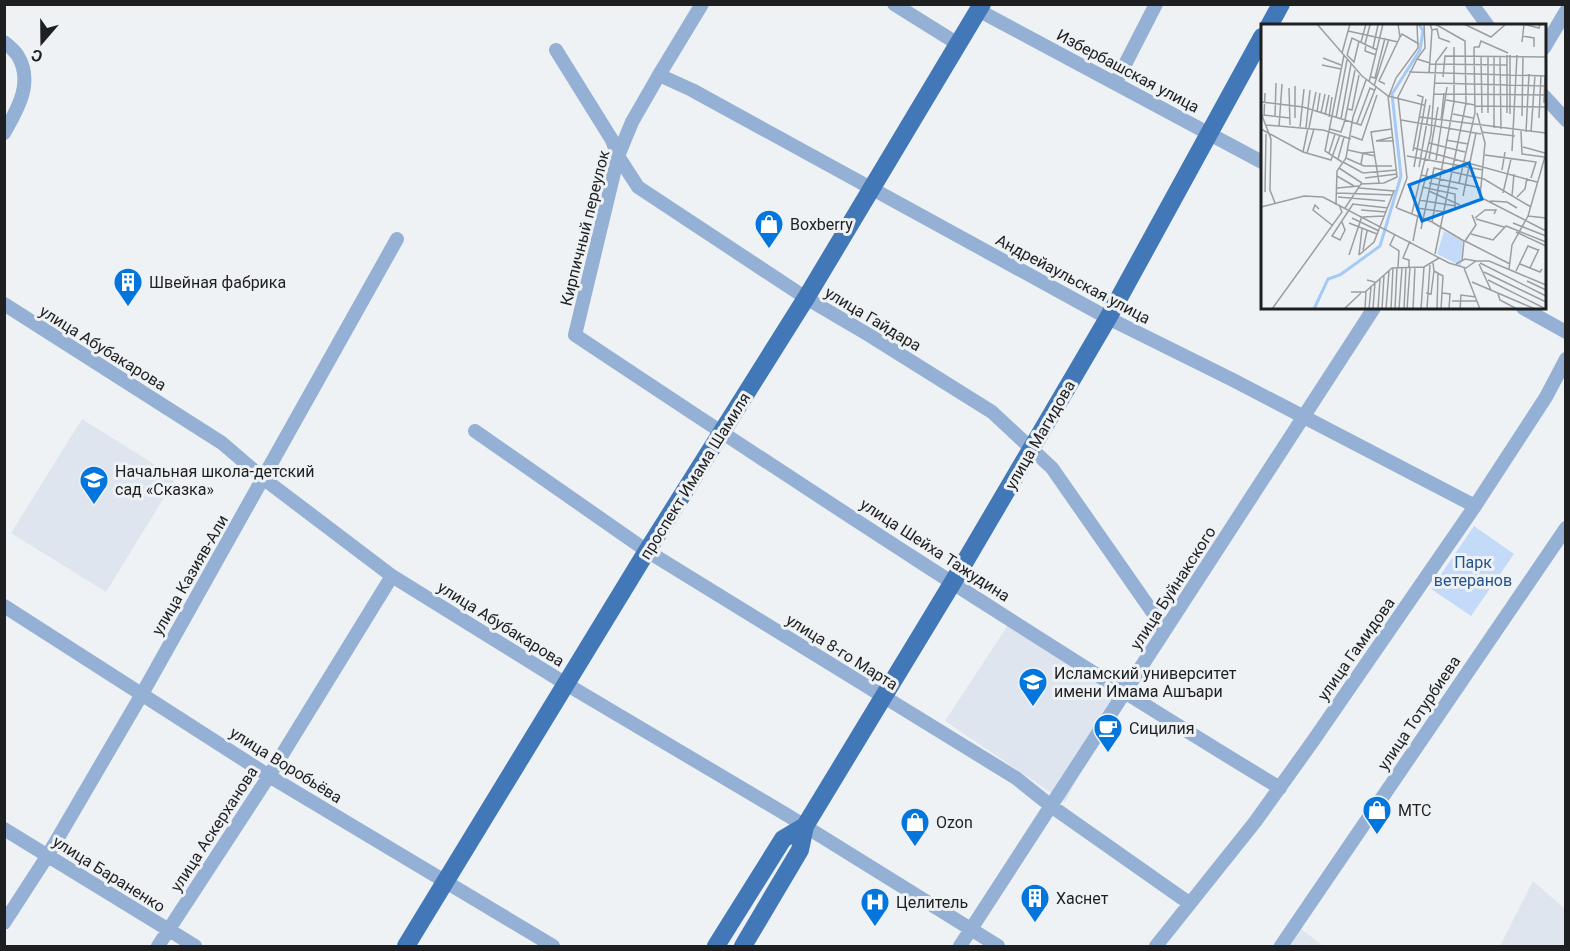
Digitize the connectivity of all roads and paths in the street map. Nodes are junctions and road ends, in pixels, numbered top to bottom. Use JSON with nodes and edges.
{"nodes":[{"id":1,"x":702,"y":4,"type":"edge"},
{"id":2,"x":894,"y":4,"type":"edge"},
{"id":3,"x":1156,"y":4,"type":"edge"},
{"id":4,"x":1281,"y":4,"type":"edge"},
{"id":5,"x":1472,"y":4,"type":"edge"},
{"id":6,"x":980,"y":7,"type":"edge"},
{"id":7,"x":1566,"y":11,"type":"edge"},
{"id":8,"x":1270,"y":24,"type":"edge"},
{"id":9,"x":1487,"y":24,"type":"edge"},
{"id":10,"x":1261,"y":40,"type":"edge"},
{"id":11,"x":4,"y":42,"type":"edge"},
{"id":12,"x":958,"y":44,"type":"junction"},
{"id":13,"x":1546,"y":46,"type":"edge"},
{"id":14,"x":556,"y":50,"type":"dead end"},
{"id":15,"x":659,"y":75,"type":"junction"},
{"id":16,"x":1116,"y":82,"type":"junction"},
{"id":17,"x":1546,"y":97,"type":"edge"},
{"id":18,"x":1566,"y":120,"type":"edge"},
{"id":19,"x":4,"y":133,"type":"edge"},
{"id":20,"x":1208,"y":133,"type":"junction"},
{"id":21,"x":618,"y":156,"type":"junction"},
{"id":22,"x":1261,"y":161,"type":"edge"},
{"id":23,"x":871,"y":189,"type":"junction"},
{"id":24,"x":397,"y":239,"type":"dead end"},
{"id":25,"x":806,"y":298,"type":"junction"},
{"id":26,"x":4,"y":304,"type":"edge"},
{"id":27,"x":1373,"y":309,"type":"edge"},
{"id":28,"x":1525,"y":309,"type":"edge"},
{"id":29,"x":1108,"y":318,"type":"junction"},
{"id":30,"x":1566,"y":332,"type":"edge"},
{"id":31,"x":575,"y":335,"type":"joint"},
{"id":32,"x":1566,"y":358,"type":"edge"},
{"id":33,"x":1303,"y":417,"type":"junction"},
{"id":34,"x":476,"y":430,"type":"dead end"},
{"id":35,"x":722,"y":433,"type":"junction"},
{"id":36,"x":1031,"y":450,"type":"junction"},
{"id":37,"x":264,"y":478,"type":"junction"},
{"id":38,"x":1475,"y":506,"type":"junction"},
{"id":39,"x":1566,"y":528,"type":"edge"},
{"id":40,"x":647,"y":551,"type":"junction"},
{"id":41,"x":392,"y":576,"type":"junction"},
{"id":42,"x":954,"y":582,"type":"junction"},
{"id":43,"x":4,"y":606,"type":"edge"},
{"id":44,"x":1165,"y":630,"type":"junction"},
{"id":45,"x":566,"y":684,"type":"junction"},
{"id":46,"x":1124,"y":693,"type":"junction"},
{"id":47,"x":142,"y":694,"type":"junction"},
{"id":48,"x":883,"y":696,"type":"junction"},
{"id":49,"x":269,"y":776,"type":"junction"},
{"id":50,"x":1280,"y":788,"type":"junction"},
{"id":51,"x":1051,"y":806,"type":"junction"},
{"id":52,"x":805,"y":826,"type":"junction"},
{"id":53,"x":4,"y":829,"type":"edge"},
{"id":54,"x":48,"y":855,"type":"junction"},
{"id":55,"x":447,"y":882,"type":"junction"},
{"id":56,"x":1189,"y":903,"type":"junction"},
{"id":57,"x":4,"y":923,"type":"edge"},
{"id":58,"x":168,"y":930,"type":"junction"},
{"id":59,"x":971,"y":930,"type":"junction"},
{"id":60,"x":158,"y":946,"type":"edge"},
{"id":61,"x":195,"y":946,"type":"edge"},
{"id":62,"x":406,"y":946,"type":"edge"},
{"id":63,"x":553,"y":946,"type":"edge"},
{"id":64,"x":716,"y":946,"type":"edge"},
{"id":65,"x":743,"y":946,"type":"edge"},
{"id":66,"x":960,"y":946,"type":"edge"},
{"id":67,"x":998,"y":946,"type":"edge"},
{"id":68,"x":1156,"y":946,"type":"edge"},
{"id":69,"x":1281,"y":946,"type":"edge"}],
"edges":[{"from":1,"to":15,"type":"street","name":"Кирпичный переулок"},
{"from":2,"to":12,"type":"street"},
{"from":3,"to":16,"type":"street"},
{"from":4,"to":8,"type":"main road"},
{"from":5,"to":9,"type":"street"},
{"from":6,"to":12,"type":"main road","name":"проспект Имама Шамиля"},
{"from":6,"to":16,"type":"street","name":"Избербашская улица"},
{"from":7,"to":13,"type":"street"},
{"from":10,"to":20,"type":"main road","name":"улица Магидова"},
{"from":11,"to":19,"type":"street"},
{"from":12,"to":23,"type":"main road","name":"проспект Имама Шамиля"},
{"from":14,"to":21,"type":"street","name":"улица Гайдара"},
{"from":15,"to":21,"type":"street","name":"Кирпичный переулок"},
{"from":15,"to":23,"type":"street","name":"Андрейаульская улица"},
{"from":16,"to":20,"type":"street","name":"Избербашская улица"},
{"from":17,"to":18,"type":"street"},
{"from":20,"to":22,"type":"street","name":"Избербашская улица"},
{"from":20,"to":29,"type":"main road","name":"улица Магидова"},
{"from":21,"to":25,"type":"street","name":"улица Гайдара"},
{"from":21,"to":31,"type":"street","name":"Кирпичный переулок"},
{"from":23,"to":25,"type":"main road","name":"проспект Имама Шамиля"},
{"from":23,"to":29,"type":"street","name":"Андрейаульская улица"},
{"from":24,"to":37,"type":"street","name":"улица Казияв-Али"},
{"from":25,"to":35,"type":"main road","name":"проспект Имама Шамиля"},
{"from":25,"to":36,"type":"street","name":"улица Гайдара"},
{"from":26,"to":37,"type":"street","name":"улица Абубакарова"},
{"from":27,"to":33,"type":"street","name":"улица Буйнакского"},
{"from":28,"to":30,"type":"street"},
{"from":29,"to":33,"type":"street","name":"Андрейаульская улица"},
{"from":29,"to":36,"type":"main road","name":"улица Магидова"},
{"from":31,"to":35,"type":"street","name":"улица Шейха Тажудина"},
{"from":32,"to":38,"type":"street","name":"улица Гамидова"},
{"from":33,"to":38,"type":"street","name":"Андрейаульская улица"},
{"from":33,"to":44,"type":"street","name":"улица Буйнакского"},
{"from":34,"to":40,"type":"street","name":"улица 8-го Марта"},
{"from":35,"to":40,"type":"main road","name":"проспект Имама Шамиля"},
{"from":35,"to":42,"type":"street","name":"улица Шейха Тажудина"},
{"from":36,"to":42,"type":"main road","name":"улица Магидова"},
{"from":36,"to":44,"type":"street","name":"улица Гайдара"},
{"from":37,"to":41,"type":"street","name":"улица Абубакарова"},
{"from":37,"to":47,"type":"street","name":"улица Казияв-Али"},
{"from":38,"to":50,"type":"street","name":"улица Гамидова"},
{"from":39,"to":69,"type":"street","name":"улица Тотурбиева"},
{"from":40,"to":45,"type":"main road","name":"проспект Имама Шамиля"},
{"from":40,"to":48,"type":"street","name":"улица 8-го Марта"},
{"from":41,"to":45,"type":"street","name":"улица Абубакарова"},
{"from":41,"to":49,"type":"street","name":"улица Аскерханова"},
{"from":42,"to":46,"type":"street","name":"улица Шейха Тажудина"},
{"from":42,"to":48,"type":"main road","name":"улица Магидова"},
{"from":43,"to":47,"type":"street","name":"улица Воробьёва"},
{"from":44,"to":46,"type":"street","name":"улица Буйнакского"},
{"from":45,"to":52,"type":"street","name":"улица Абубакарова"},
{"from":45,"to":55,"type":"main road","name":"проспект Имама Шамиля"},
{"from":46,"to":50,"type":"street","name":"улица Шейха Тажудина"},
{"from":46,"to":51,"type":"street","name":"улица Буйнакского"},
{"from":47,"to":49,"type":"street","name":"улица Воробьёва"},
{"from":47,"to":54,"type":"street","name":"улица Казияв-Али"},
{"from":48,"to":51,"type":"street","name":"улица 8-го Марта"},
{"from":48,"to":52,"type":"main road","name":"улица Магидова"},
{"from":49,"to":55,"type":"street","name":"улица Воробьёва"},
{"from":49,"to":58,"type":"street","name":"улица Аскерханова"},
{"from":50,"to":56,"type":"street","name":"улица Гамидова"},
{"from":51,"to":56,"type":"street","name":"улица 8-го Марта"},
{"from":51,"to":59,"type":"street","name":"улица Буйнакского"},
{"from":52,"to":59,"type":"street","name":"улица Абубакарова"},
{"from":52,"to":64,"type":"main road","name":"улица Магидова"},
{"from":52,"to":65,"type":"main road","name":"улица Магидова"},
{"from":53,"to":54,"type":"street","name":"улица Бараненко"},
{"from":54,"to":57,"type":"street","name":"улица Казияв-Али"},
{"from":54,"to":58,"type":"street","name":"улица Бараненко"},
{"from":55,"to":62,"type":"main road","name":"проспект Имама Шамиля"},
{"from":55,"to":63,"type":"street","name":"улица Воробьёва"},
{"from":56,"to":68,"type":"street","name":"улица Гамидова"},
{"from":58,"to":60,"type":"street","name":"улица Аскерханова"},
{"from":58,"to":61,"type":"street","name":"улица Бараненко"},
{"from":59,"to":66,"type":"street","name":"улица Буйнакского"},
{"from":59,"to":67,"type":"street","name":"улица Абубакарова"}]}
